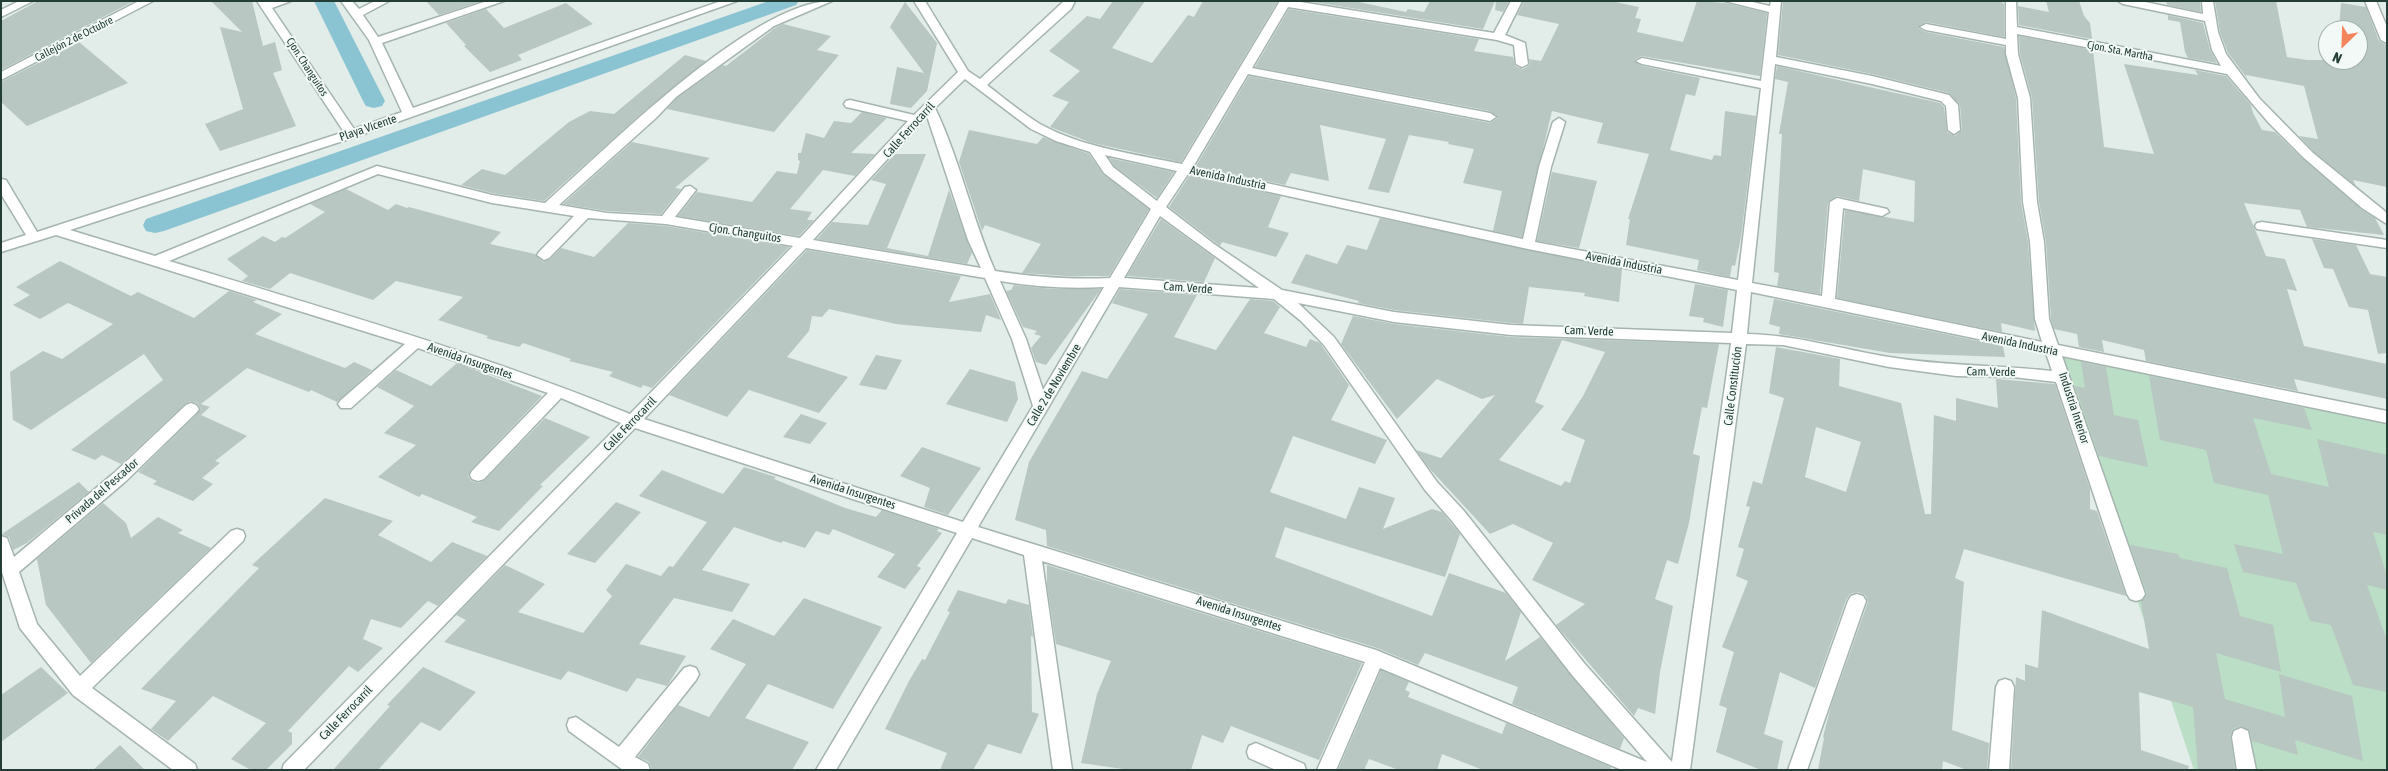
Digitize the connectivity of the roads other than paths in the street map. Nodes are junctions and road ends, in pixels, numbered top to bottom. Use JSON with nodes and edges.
{"nodes":[{"id":1,"x":28,"y":1,"type":"edge"},
{"id":2,"x":148,"y":1,"type":"edge"},
{"id":3,"x":346,"y":1,"type":"edge"},
{"id":4,"x":384,"y":1,"type":"edge"},
{"id":5,"x":499,"y":1,"type":"edge"},
{"id":6,"x":827,"y":1,"type":"edge"},
{"id":7,"x":919,"y":1,"type":"edge"},
{"id":8,"x":1070,"y":1,"type":"edge"},
{"id":9,"x":1518,"y":1,"type":"edge"},
{"id":10,"x":1730,"y":1,"type":"edge"},
{"id":11,"x":2011,"y":1,"type":"edge"},
{"id":12,"x":2123,"y":1,"type":"edge"},
{"id":13,"x":2208,"y":1,"type":"edge"},
{"id":14,"x":2370,"y":1,"type":"edge"},
{"id":15,"x":283,"y":2,"type":"edge"},
{"id":16,"x":1285,"y":2,"type":"edge"},
{"id":17,"x":722,"y":3,"type":"edge"},
{"id":18,"x":264,"y":4,"type":"edge"},
{"id":19,"x":1776,"y":6,"type":"edge"},
{"id":20,"x":358,"y":13,"type":"junction"},
{"id":21,"x":1,"y":14,"type":"edge"},
{"id":22,"x":2209,"y":19,"type":"junction"},
{"id":23,"x":1926,"y":27,"type":"dead end"},
{"id":24,"x":2010,"y":30,"type":"junction"},
{"id":25,"x":1498,"y":37,"type":"junction"},
{"id":26,"x":2387,"y":40,"type":"edge"},
{"id":27,"x":376,"y":41,"type":"junction"},
{"id":28,"x":2011,"y":43,"type":"junction"},
{"id":29,"x":1771,"y":60,"type":"junction"},
{"id":30,"x":1642,"y":61,"type":"dead end"},
{"id":31,"x":1522,"y":64,"type":"dead end"},
{"id":32,"x":1244,"y":70,"type":"junction"},
{"id":33,"x":2231,"y":70,"type":"junction"},
{"id":34,"x":964,"y":73,"type":"junction"},
{"id":35,"x":1,"y":76,"type":"edge"},
{"id":36,"x":981,"y":84,"type":"junction"},
{"id":37,"x":1768,"y":86,"type":"junction"},
{"id":38,"x":850,"y":104,"type":"dead end"},
{"id":39,"x":929,"y":107,"type":"junction"},
{"id":40,"x":409,"y":114,"type":"junction"},
{"id":41,"x":1490,"y":117,"type":"dead end"},
{"id":42,"x":918,"y":120,"type":"junction"},
{"id":43,"x":1559,"y":122,"type":"dead end"},
{"id":44,"x":1954,"y":130,"type":"dead end"},
{"id":45,"x":351,"y":134,"type":"junction"},
{"id":46,"x":1095,"y":149,"type":"junction"},
{"id":47,"x":1185,"y":169,"type":"junction"},
{"id":48,"x":1,"y":183,"type":"edge"},
{"id":49,"x":690,"y":190,"type":"dead end"},
{"id":50,"x":548,"y":208,"type":"junction"},
{"id":51,"x":1158,"y":209,"type":"junction"},
{"id":52,"x":1882,"y":212,"type":"dead end"},
{"id":53,"x":584,"y":214,"type":"junction"},
{"id":54,"x":666,"y":220,"type":"junction"},
{"id":55,"x":2387,"y":220,"type":"edge"},
{"id":56,"x":2262,"y":226,"type":"dead end"},
{"id":57,"x":55,"y":230,"type":"junction"},
{"id":58,"x":34,"y":237,"type":"junction"},
{"id":59,"x":805,"y":243,"type":"junction"},
{"id":60,"x":2387,"y":244,"type":"edge"},
{"id":61,"x":1528,"y":245,"type":"junction"},
{"id":62,"x":1,"y":248,"type":"edge"},
{"id":63,"x":544,"y":255,"type":"dead end"},
{"id":64,"x":156,"y":261,"type":"junction"},
{"id":65,"x":989,"y":275,"type":"junction"},
{"id":66,"x":1116,"y":282,"type":"junction"},
{"id":67,"x":1745,"y":286,"type":"junction"},
{"id":68,"x":1278,"y":294,"type":"junction"},
{"id":69,"x":1828,"y":302,"type":"junction"},
{"id":70,"x":1739,"y":339,"type":"junction"},
{"id":71,"x":416,"y":342,"type":"junction"},
{"id":72,"x":2054,"y":351,"type":"junction"},
{"id":73,"x":2063,"y":376,"type":"junction"},
{"id":74,"x":559,"y":391,"type":"junction"},
{"id":75,"x":346,"y":404,"type":"dead end"},
{"id":76,"x":1041,"y":408,"type":"junction"},
{"id":77,"x":191,"y":409,"type":"dead end"},
{"id":78,"x":2386,"y":419,"type":"edge"},
{"id":79,"x":633,"y":422,"type":"junction"},
{"id":80,"x":478,"y":475,"type":"dead end"},
{"id":81,"x":967,"y":528,"type":"junction"},
{"id":82,"x":237,"y":536,"type":"dead end"},
{"id":83,"x":1,"y":543,"type":"edge"},
{"id":84,"x":1032,"y":551,"type":"junction"},
{"id":85,"x":10,"y":570,"type":"junction"},
{"id":86,"x":2136,"y":594,"type":"dead end"},
{"id":87,"x":1857,"y":601,"type":"dead end"},
{"id":88,"x":1376,"y":658,"type":"junction"},
{"id":89,"x":690,"y":674,"type":"dead end"},
{"id":90,"x":2005,"y":687,"type":"dead end"},
{"id":91,"x":79,"y":689,"type":"junction"},
{"id":92,"x":576,"y":726,"type":"dead end"},
{"id":93,"x":2242,"y":737,"type":"dead end"},
{"id":94,"x":1256,"y":752,"type":"dead end"},
{"id":95,"x":621,"y":759,"type":"junction"},
{"id":96,"x":188,"y":770,"type":"edge"},
{"id":97,"x":291,"y":770,"type":"edge"},
{"id":98,"x":641,"y":770,"type":"edge"},
{"id":99,"x":825,"y":770,"type":"edge"},
{"id":100,"x":1063,"y":770,"type":"edge"},
{"id":101,"x":1297,"y":770,"type":"edge"},
{"id":102,"x":1326,"y":770,"type":"edge"},
{"id":103,"x":1644,"y":770,"type":"edge"},
{"id":104,"x":1666,"y":770,"type":"edge"},
{"id":105,"x":1680,"y":770,"type":"edge"},
{"id":106,"x":1797,"y":770,"type":"edge"},
{"id":107,"x":1999,"y":770,"type":"edge"},
{"id":108,"x":2247,"y":770,"type":"edge"}],
"edges":[{"from":1,"to":21,"type":"street"},
{"from":2,"to":35,"type":"street","name":"Callejón 2 de Octubre"},
{"from":3,"to":20,"type":"street"},
{"from":4,"to":20,"type":"street"},
{"from":5,"to":27,"type":"street"},
{"from":6,"to":50,"type":"street"},
{"from":7,"to":34,"type":"street","name":"Avenida Industria"},
{"from":8,"to":36,"type":"street"},
{"from":9,"to":25,"type":"street"},
{"from":10,"to":19,"type":"street"},
{"from":11,"to":24,"type":"street","name":"Industria Interior"},
{"from":12,"to":22,"type":"street"},
{"from":13,"to":22,"type":"street"},
{"from":14,"to":26,"type":"street"},
{"from":15,"to":18,"type":"street"},
{"from":16,"to":25,"type":"street"},
{"from":16,"to":32,"type":"street","name":"Calle 2 de Noviembre"},
{"from":17,"to":40,"type":"street","name":"Playa Vicente"},
{"from":18,"to":45,"type":"street","name":"Cjon. Changuitos"},
{"from":19,"to":29,"type":"street","name":"Calle Constitución"},
{"from":20,"to":27,"type":"street"},
{"from":22,"to":33,"type":"street"},
{"from":23,"to":28,"type":"street"},
{"from":24,"to":28,"type":"street","name":"Industria Interior"},
{"from":24,"to":33,"type":"street","name":"Cjon. Sta. Martha"},
{"from":25,"to":31,"type":"street"},
{"from":27,"to":40,"type":"street"},
{"from":28,"to":72,"type":"street","name":"Industria Interior"},
{"from":29,"to":37,"type":"street","name":"Calle Constitución"},
{"from":29,"to":44,"type":"street"},
{"from":30,"to":37,"type":"street"},
{"from":32,"to":41,"type":"street"},
{"from":32,"to":47,"type":"street","name":"Calle 2 de Noviembre"},
{"from":33,"to":55,"type":"street"},
{"from":34,"to":36,"type":"street","name":"Avenida Industria"},
{"from":34,"to":39,"type":"street","name":"Calle Ferrocarril"},
{"from":36,"to":46,"type":"street","name":"Avenida Industria"},
{"from":37,"to":67,"type":"street","name":"Calle Constitución"},
{"from":38,"to":42,"type":"street"},
{"from":39,"to":42,"type":"street","name":"Calle Ferrocarril"},
{"from":39,"to":65,"type":"street"},
{"from":40,"to":45,"type":"street","name":"Playa Vicente"},
{"from":42,"to":59,"type":"street","name":"Calle Ferrocarril"},
{"from":43,"to":61,"type":"street"},
{"from":45,"to":57,"type":"street","name":"Playa Vicente"},
{"from":46,"to":47,"type":"street","name":"Avenida Industria"},
{"from":46,"to":51,"type":"street"},
{"from":47,"to":51,"type":"street","name":"Calle 2 de Noviembre"},
{"from":47,"to":61,"type":"street","name":"Avenida Industria"},
{"from":48,"to":58,"type":"street"},
{"from":49,"to":54,"type":"street"},
{"from":50,"to":53,"type":"street","name":"Cjon. Changuitos"},
{"from":50,"to":64,"type":"street","name":"Cjon. Changuitos"},
{"from":51,"to":66,"type":"street","name":"Calle 2 de Noviembre"},
{"from":51,"to":68,"type":"street"},
{"from":52,"to":69,"type":"street"},
{"from":53,"to":54,"type":"street","name":"Cjon. Changuitos"},
{"from":53,"to":63,"type":"street"},
{"from":54,"to":59,"type":"street","name":"Cjon. Changuitos"},
{"from":56,"to":60,"type":"street"},
{"from":57,"to":58,"type":"street","name":"Playa Vicente"},
{"from":57,"to":64,"type":"street","name":"Avenida Insurgentes"},
{"from":58,"to":62,"type":"street","name":"Playa Vicente"},
{"from":59,"to":65,"type":"street","name":"Cjon. Changuitos"},
{"from":59,"to":79,"type":"street","name":"Calle Ferrocarril"},
{"from":61,"to":67,"type":"street","name":"Avenida Industria"},
{"from":64,"to":71,"type":"street","name":"Avenida Insurgentes"},
{"from":65,"to":66,"type":"street","name":"Cjon. Changuitos"},
{"from":65,"to":76,"type":"street"},
{"from":66,"to":68,"type":"street","name":"Cam. Verde"},
{"from":66,"to":76,"type":"street","name":"Calle 2 de Noviembre"},
{"from":67,"to":69,"type":"street","name":"Avenida Industria"},
{"from":67,"to":70,"type":"street","name":"Calle Constitución"},
{"from":68,"to":70,"type":"street","name":"Cam. Verde"},
{"from":68,"to":104,"type":"street"},
{"from":69,"to":72,"type":"street","name":"Avenida Industria"},
{"from":70,"to":73,"type":"street","name":"Cam. Verde"},
{"from":70,"to":105,"type":"street","name":"Calle Constitución"},
{"from":71,"to":74,"type":"street","name":"Avenida Insurgentes"},
{"from":71,"to":75,"type":"street"},
{"from":72,"to":73,"type":"street","name":"Industria Interior"},
{"from":72,"to":78,"type":"street","name":"Avenida Industria"},
{"from":73,"to":86,"type":"street","name":"Industria Interior"},
{"from":74,"to":79,"type":"street","name":"Avenida Insurgentes"},
{"from":74,"to":80,"type":"street"},
{"from":76,"to":81,"type":"street","name":"Calle 2 de Noviembre"},
{"from":77,"to":85,"type":"street","name":"Privada del Pescador"},
{"from":79,"to":81,"type":"street","name":"Avenida Insurgentes"},
{"from":79,"to":97,"type":"street","name":"Calle Ferrocarril"},
{"from":81,"to":84,"type":"street","name":"Avenida Insurgentes"},
{"from":81,"to":99,"type":"street","name":"Calle 2 de Noviembre"},
{"from":82,"to":91,"type":"street"},
{"from":83,"to":85,"type":"street"},
{"from":84,"to":88,"type":"street","name":"Avenida Insurgentes"},
{"from":84,"to":100,"type":"street"},
{"from":85,"to":91,"type":"street"},
{"from":87,"to":106,"type":"street"},
{"from":88,"to":102,"type":"street"},
{"from":88,"to":103,"type":"street","name":"Avenida Insurgentes"},
{"from":89,"to":95,"type":"street"},
{"from":90,"to":107,"type":"street"},
{"from":91,"to":96,"type":"street"},
{"from":92,"to":95,"type":"street"},
{"from":93,"to":108,"type":"street"},
{"from":94,"to":101,"type":"street"},
{"from":95,"to":98,"type":"street"}]}
